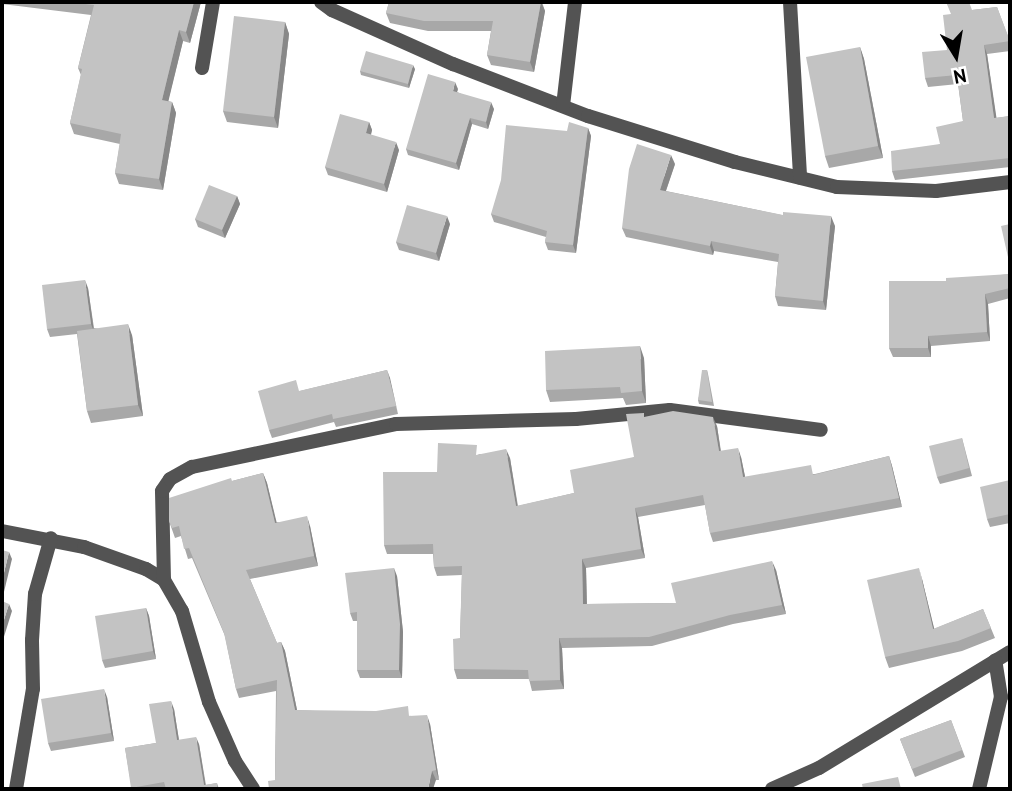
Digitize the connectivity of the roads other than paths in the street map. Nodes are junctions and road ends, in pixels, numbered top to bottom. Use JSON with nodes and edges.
{"nodes":[{"id":1,"x":213,"y":2,"type":"edge"},
{"id":2,"x":321,"y":2,"type":"edge"},
{"id":3,"x":575,"y":2,"type":"edge"},
{"id":4,"x":790,"y":2,"type":"edge"},
{"id":5,"x":202,"y":68,"type":"dead end"},
{"id":6,"x":563,"y":106,"type":"junction"},
{"id":7,"x":800,"y":178,"type":"junction"},
{"id":8,"x":1010,"y":182,"type":"edge"},
{"id":9,"x":821,"y":430,"type":"dead end"},
{"id":10,"x":2,"y":531,"type":"edge"},
{"id":11,"x":51,"y":538,"type":"junction"},
{"id":12,"x":164,"y":580,"type":"junction"},
{"id":13,"x":1010,"y":652,"type":"edge"},
{"id":14,"x":995,"y":660,"type":"junction"},
{"id":15,"x":16,"y":789,"type":"edge"},
{"id":16,"x":253,"y":789,"type":"edge"},
{"id":17,"x":772,"y":789,"type":"edge"},
{"id":18,"x":979,"y":789,"type":"edge"}],
"edges":[{"from":1,"to":5,"type":"street"},
{"from":2,"to":6,"type":"street"},
{"from":3,"to":6,"type":"street"},
{"from":4,"to":7,"type":"street"},
{"from":6,"to":7,"type":"street"},
{"from":7,"to":8,"type":"street"},
{"from":9,"to":12,"type":"street"},
{"from":10,"to":11,"type":"street"},
{"from":11,"to":12,"type":"street"},
{"from":11,"to":15,"type":"street"},
{"from":12,"to":16,"type":"street"},
{"from":13,"to":14,"type":"street"},
{"from":14,"to":17,"type":"street"},
{"from":14,"to":18,"type":"street"}]}
